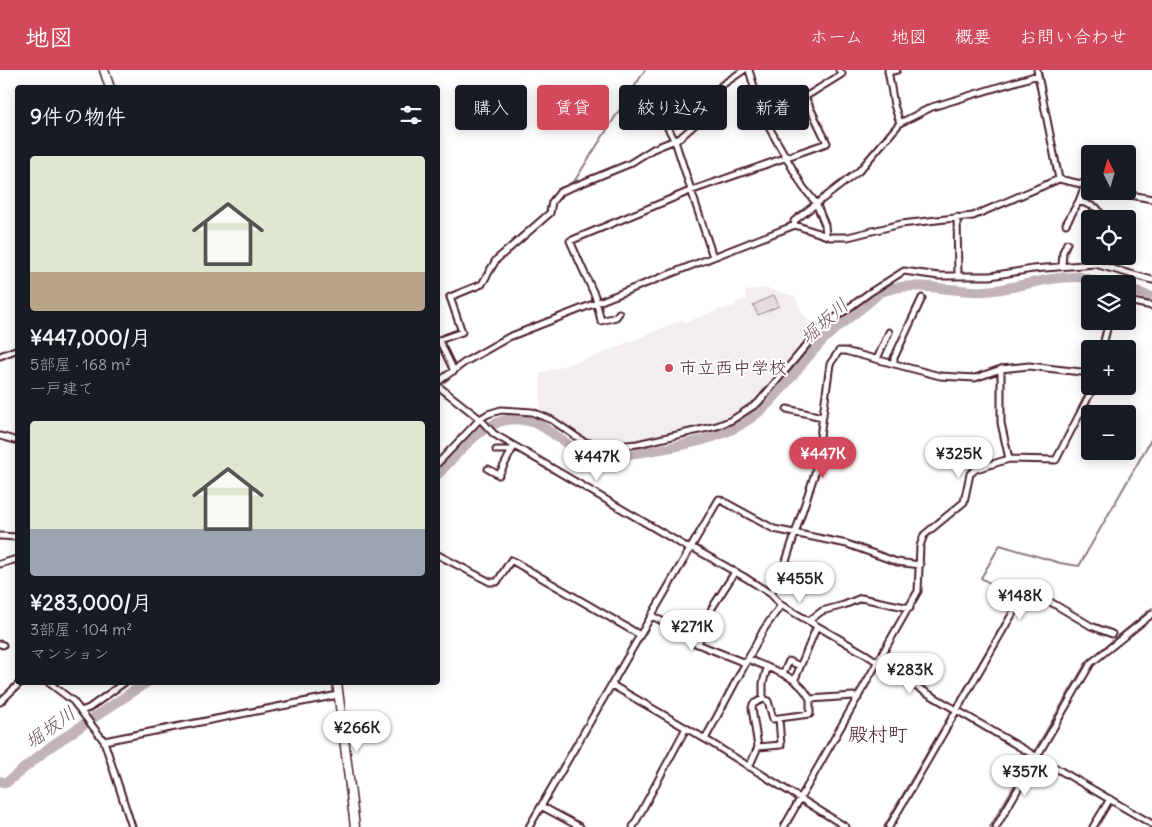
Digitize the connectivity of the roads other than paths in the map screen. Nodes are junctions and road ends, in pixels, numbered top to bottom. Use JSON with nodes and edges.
{"nodes":[{"id":1,"x":104,"y":70,"type":"edge"},
{"id":2,"x":744,"y":70,"type":"edge"},
{"id":3,"x":749,"y":70,"type":"edge"},
{"id":4,"x":839,"y":70,"type":"edge"},
{"id":5,"x":897,"y":70,"type":"edge"},
{"id":6,"x":888,"y":71,"type":"edge"},
{"id":7,"x":1038,"y":72,"type":"edge"},
{"id":8,"x":109,"y":85,"type":"edge"},
{"id":9,"x":900,"y":123,"type":"junction"},
{"id":10,"x":669,"y":130,"type":"edge"},
{"id":11,"x":675,"y":141,"type":"junction"},
{"id":12,"x":787,"y":156,"type":"junction"},
{"id":13,"x":1059,"y":179,"type":"junction"},
{"id":14,"x":1081,"y":184,"type":"edge"},
{"id":15,"x":690,"y":191,"type":"junction"},
{"id":16,"x":1136,"y":196,"type":"edge"},
{"id":17,"x":1081,"y":197,"type":"edge"},
{"id":18,"x":1152,"y":199,"type":"edge"},
{"id":19,"x":1079,"y":201,"type":"junction"},
{"id":20,"x":816,"y":203,"type":"junction"},
{"id":21,"x":1098,"y":210,"type":"edge"},
{"id":22,"x":957,"y":217,"type":"junction"},
{"id":23,"x":1066,"y":224,"type":"dead end"},
{"id":24,"x":796,"y":225,"type":"junction"},
{"id":25,"x":826,"y":235,"type":"junction"},
{"id":26,"x":1067,"y":243,"type":"dead end"},
{"id":27,"x":713,"y":257,"type":"junction"},
{"id":28,"x":1081,"y":265,"type":"edge"},
{"id":29,"x":1099,"y":265,"type":"edge"},
{"id":30,"x":1062,"y":266,"type":"junction"},
{"id":31,"x":958,"y":276,"type":"junction"},
{"id":32,"x":1152,"y":280,"type":"edge"},
{"id":33,"x":922,"y":298,"type":"dead end"},
{"id":34,"x":597,"y":303,"type":"junction"},
{"id":35,"x":1136,"y":303,"type":"edge"},
{"id":36,"x":1152,"y":306,"type":"edge"},
{"id":37,"x":619,"y":313,"type":"dead end"},
{"id":38,"x":889,"y":332,"type":"dead end"},
{"id":39,"x":440,"y":340,"type":"edge"},
{"id":40,"x":440,"y":342,"type":"edge"},
{"id":41,"x":15,"y":350,"type":"edge"},
{"id":42,"x":0,"y":356,"type":"edge"},
{"id":43,"x":877,"y":359,"type":"junction"},
{"id":44,"x":894,"y":364,"type":"junction"},
{"id":45,"x":1001,"y":369,"type":"junction"},
{"id":46,"x":454,"y":371,"type":"junction"},
{"id":47,"x":1081,"y":372,"type":"edge"},
{"id":48,"x":440,"y":381,"type":"edge"},
{"id":49,"x":440,"y":388,"type":"edge"},
{"id":50,"x":1089,"y":395,"type":"edge"},
{"id":51,"x":787,"y":409,"type":"dead end"},
{"id":52,"x":822,"y":417,"type":"junction"},
{"id":53,"x":481,"y":420,"type":"junction"},
{"id":54,"x":0,"y":436,"type":"edge"},
{"id":55,"x":15,"y":440,"type":"edge"},
{"id":56,"x":513,"y":448,"type":"junction"},
{"id":57,"x":496,"y":450,"type":"dead end"},
{"id":58,"x":1009,"y":460,"type":"junction"},
{"id":59,"x":440,"y":461,"type":"edge"},
{"id":60,"x":488,"y":469,"type":"dead end"},
{"id":61,"x":796,"y":534,"type":"junction"},
{"id":62,"x":0,"y":536,"type":"edge"},
{"id":63,"x":15,"y":537,"type":"edge"},
{"id":64,"x":690,"y":549,"type":"junction"},
{"id":65,"x":440,"y":556,"type":"edge"},
{"id":66,"x":15,"y":560,"type":"edge"},
{"id":67,"x":0,"y":564,"type":"edge"},
{"id":68,"x":920,"y":565,"type":"junction"},
{"id":69,"x":735,"y":572,"type":"junction"},
{"id":70,"x":771,"y":594,"type":"junction"},
{"id":71,"x":781,"y":605,"type":"junction"},
{"id":72,"x":910,"y":608,"type":"junction"},
{"id":73,"x":1152,"y":614,"type":"edge"},
{"id":74,"x":652,"y":616,"type":"junction"},
{"id":75,"x":810,"y":620,"type":"junction"},
{"id":76,"x":817,"y":626,"type":"junction"},
{"id":77,"x":1112,"y":634,"type":"dead end"},
{"id":78,"x":640,"y":635,"type":"junction"},
{"id":79,"x":695,"y":643,"type":"junction"},
{"id":80,"x":747,"y":661,"type":"junction"},
{"id":81,"x":878,"y":664,"type":"junction"},
{"id":82,"x":800,"y":666,"type":"junction"},
{"id":83,"x":767,"y":668,"type":"junction"},
{"id":84,"x":783,"y":674,"type":"junction"},
{"id":85,"x":795,"y":678,"type":"junction"},
{"id":86,"x":18,"y":685,"type":"edge"},
{"id":87,"x":52,"y":685,"type":"edge"},
{"id":88,"x":121,"y":685,"type":"edge"},
{"id":89,"x":337,"y":685,"type":"edge"},
{"id":90,"x":612,"y":685,"type":"junction"},
{"id":91,"x":338,"y":695,"type":"junction"},
{"id":92,"x":858,"y":698,"type":"junction"},
{"id":93,"x":762,"y":699,"type":"junction"},
{"id":94,"x":810,"y":699,"type":"junction"},
{"id":95,"x":0,"y":702,"type":"edge"},
{"id":96,"x":954,"y":709,"type":"junction"},
{"id":97,"x":82,"y":712,"type":"junction"},
{"id":98,"x":779,"y":718,"type":"junction"},
{"id":99,"x":686,"y":728,"type":"junction"},
{"id":100,"x":705,"y":739,"type":"junction"},
{"id":101,"x":104,"y":741,"type":"junction"},
{"id":102,"x":758,"y":746,"type":"junction"},
{"id":103,"x":1034,"y":756,"type":"junction"},
{"id":104,"x":749,"y":767,"type":"junction"},
{"id":105,"x":800,"y":800,"type":"junction"},
{"id":106,"x":1110,"y":800,"type":"junction"},
{"id":107,"x":541,"y":806,"type":"junction"},
{"id":108,"x":1152,"y":824,"type":"edge"},
{"id":109,"x":132,"y":827,"type":"edge"},
{"id":110,"x":355,"y":827,"type":"edge"},
{"id":111,"x":529,"y":827,"type":"edge"},
{"id":112,"x":580,"y":827,"type":"edge"},
{"id":113,"x":633,"y":827,"type":"edge"},
{"id":114,"x":784,"y":827,"type":"edge"},
{"id":115,"x":846,"y":827,"type":"edge"},
{"id":116,"x":890,"y":827,"type":"edge"},
{"id":117,"x":996,"y":827,"type":"edge"},
{"id":118,"x":1093,"y":827,"type":"edge"}],
"edges":[{"from":1,"to":8,"type":"main road"},
{"from":2,"to":11,"type":"street"},
{"from":3,"to":12,"type":"street"},
{"from":4,"to":12,"type":"street"},
{"from":5,"to":6,"type":"street"},
{"from":6,"to":9,"type":"street"},
{"from":7,"to":9,"type":"street"},
{"from":7,"to":13,"type":"street"},
{"from":9,"to":20,"type":"street"},
{"from":10,"to":11,"type":"street"},
{"from":11,"to":15,"type":"street"},
{"from":11,"to":39,"type":"street"},
{"from":12,"to":15,"type":"street"},
{"from":12,"to":20,"type":"street"},
{"from":13,"to":14,"type":"street"},
{"from":13,"to":22,"type":"street"},
{"from":15,"to":27,"type":"street"},
{"from":15,"to":34,"type":"street"},
{"from":16,"to":18,"type":"street"},
{"from":17,"to":19,"type":"street"},
{"from":19,"to":21,"type":"street"},
{"from":19,"to":23,"type":"street"},
{"from":20,"to":24,"type":"street"},
{"from":20,"to":25,"type":"street"},
{"from":22,"to":25,"type":"street"},
{"from":22,"to":31,"type":"street"},
{"from":24,"to":25,"type":"street"},
{"from":24,"to":27,"type":"street"},
{"from":26,"to":30,"type":"street"},
{"from":27,"to":34,"type":"street"},
{"from":28,"to":30,"type":"street"},
{"from":29,"to":32,"type":"street"},
{"from":30,"to":31,"type":"street"},
{"from":31,"to":53,"type":"street"},
{"from":33,"to":44,"type":"street"},
{"from":34,"to":37,"type":"street"},
{"from":34,"to":46,"type":"street"},
{"from":35,"to":36,"type":"street"},
{"from":38,"to":43,"type":"street"},
{"from":40,"to":46,"type":"street"},
{"from":41,"to":42,"type":"street"},
{"from":43,"to":44,"type":"street"},
{"from":43,"to":52,"type":"street"},
{"from":44,"to":45,"type":"street"},
{"from":45,"to":47,"type":"street"},
{"from":45,"to":58,"type":"street"},
{"from":46,"to":48,"type":"street"},
{"from":49,"to":53,"type":"street"},
{"from":50,"to":58,"type":"street"},
{"from":51,"to":52,"type":"street"},
{"from":52,"to":61,"type":"street"},
{"from":53,"to":56,"type":"street"},
{"from":53,"to":59,"type":"street"},
{"from":54,"to":55,"type":"street"},
{"from":56,"to":57,"type":"street"},
{"from":56,"to":60,"type":"street"},
{"from":56,"to":64,"type":"street"},
{"from":58,"to":68,"type":"street"},
{"from":61,"to":64,"type":"street"},
{"from":61,"to":68,"type":"street"},
{"from":61,"to":70,"type":"street"},
{"from":62,"to":63,"type":"street"},
{"from":64,"to":69,"type":"street"},
{"from":64,"to":74,"type":"street"},
{"from":65,"to":78,"type":"street"},
{"from":66,"to":67,"type":"street"},
{"from":68,"to":72,"type":"street"},
{"from":69,"to":70,"type":"street"},
{"from":69,"to":79,"type":"street"},
{"from":70,"to":71,"type":"street"},
{"from":71,"to":75,"type":"street"},
{"from":71,"to":80,"type":"street"},
{"from":72,"to":75,"type":"street"},
{"from":72,"to":81,"type":"street"},
{"from":73,"to":103,"type":"street"},
{"from":74,"to":78,"type":"street"},
{"from":74,"to":79,"type":"street"},
{"from":75,"to":76,"type":"street"},
{"from":76,"to":81,"type":"street"},
{"from":76,"to":82,"type":"street"},
{"from":77,"to":96,"type":"street"},
{"from":78,"to":90,"type":"street"},
{"from":79,"to":80,"type":"street"},
{"from":80,"to":83,"type":"street"},
{"from":80,"to":100,"type":"street"},
{"from":81,"to":92,"type":"street"},
{"from":81,"to":96,"type":"street"},
{"from":82,"to":84,"type":"street"},
{"from":82,"to":85,"type":"street"},
{"from":83,"to":84,"type":"street"},
{"from":83,"to":93,"type":"street"},
{"from":84,"to":85,"type":"street"},
{"from":85,"to":94,"type":"street"},
{"from":86,"to":95,"type":"street"},
{"from":87,"to":97,"type":"street"},
{"from":88,"to":97,"type":"street"},
{"from":89,"to":91,"type":"main road"},
{"from":90,"to":99,"type":"street"},
{"from":90,"to":107,"type":"street"},
{"from":91,"to":101,"type":"street"},
{"from":91,"to":110,"type":"main road"},
{"from":92,"to":94,"type":"street"},
{"from":92,"to":105,"type":"street"},
{"from":93,"to":98,"type":"street"},
{"from":93,"to":102,"type":"street"},
{"from":94,"to":98,"type":"street"},
{"from":96,"to":103,"type":"street"},
{"from":96,"to":116,"type":"street"},
{"from":97,"to":101,"type":"street"},
{"from":98,"to":102,"type":"street"},
{"from":99,"to":100,"type":"street"},
{"from":99,"to":113,"type":"street"},
{"from":100,"to":104,"type":"street"},
{"from":101,"to":109,"type":"street"},
{"from":102,"to":104,"type":"street"},
{"from":103,"to":106,"type":"street"},
{"from":103,"to":117,"type":"street"},
{"from":104,"to":105,"type":"street"},
{"from":105,"to":114,"type":"street"},
{"from":105,"to":115,"type":"street"},
{"from":106,"to":108,"type":"street"},
{"from":106,"to":118,"type":"street"},
{"from":107,"to":111,"type":"street"},
{"from":107,"to":112,"type":"street"}]}
